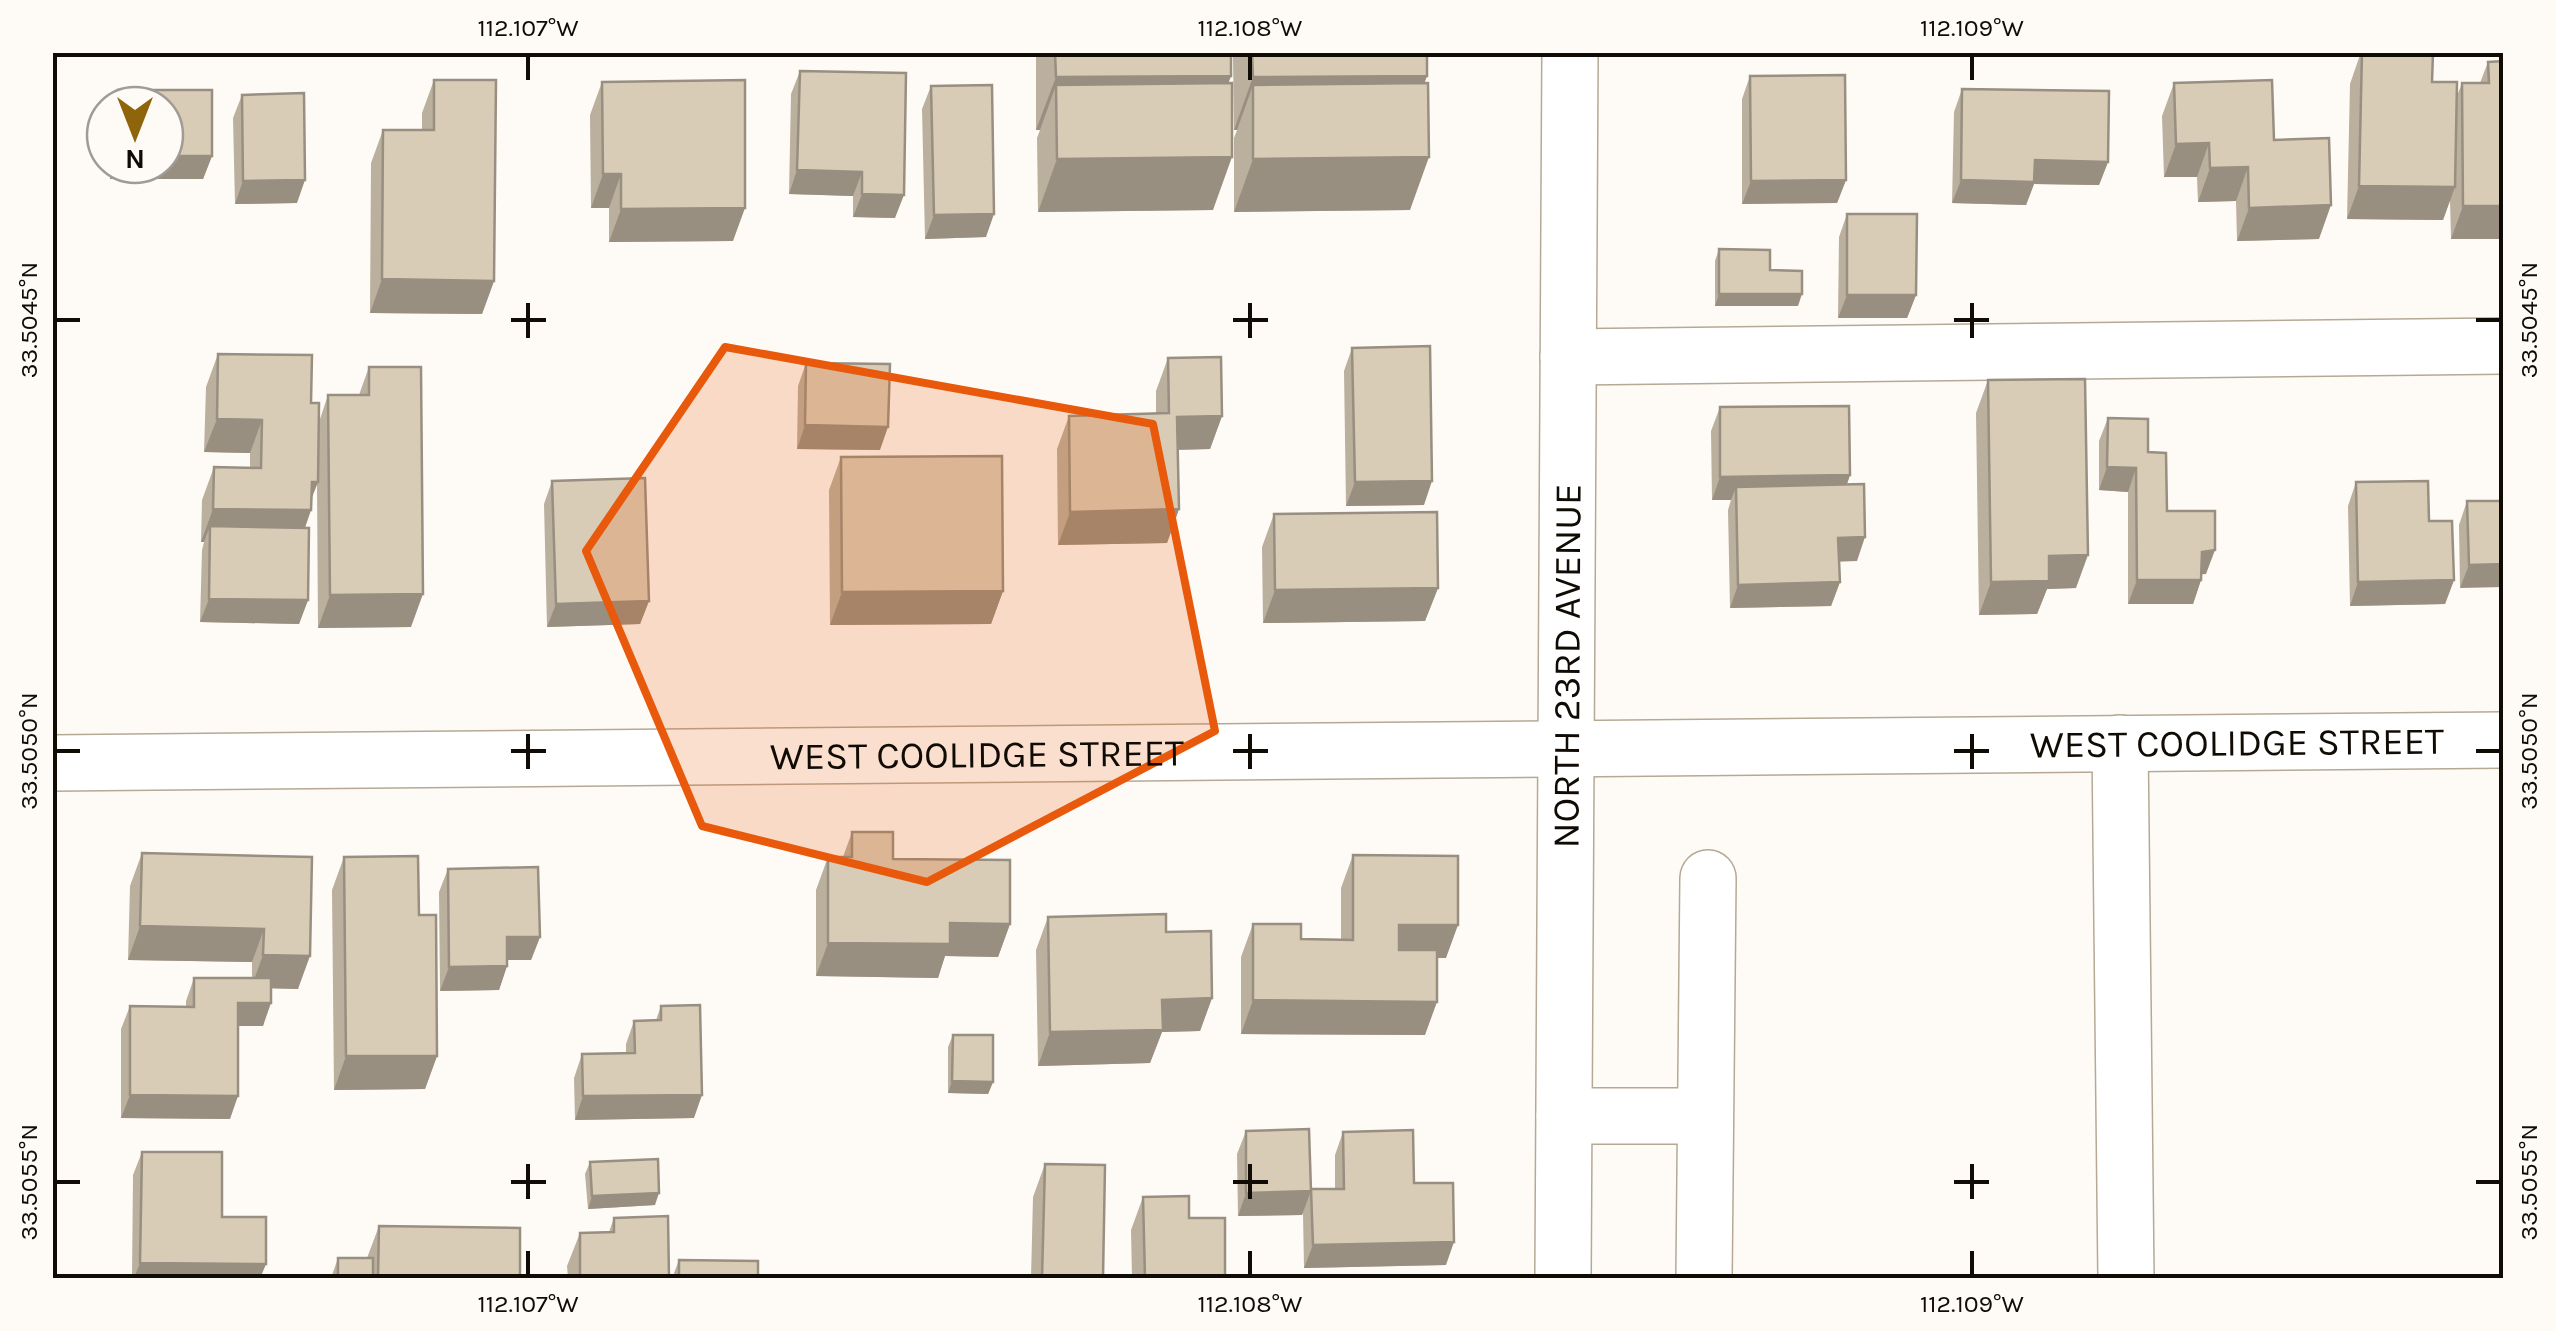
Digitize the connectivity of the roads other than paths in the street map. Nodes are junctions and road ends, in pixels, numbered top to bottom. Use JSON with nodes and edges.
{"nodes":[{"id":1,"x":1570,"y":52,"type":"edge"},
{"id":2,"x":2504,"y":346,"type":"edge"},
{"id":3,"x":1568,"y":358,"type":"junction"},
{"id":4,"x":2504,"y":740,"type":"edge"},
{"id":5,"x":2120,"y":743,"type":"junction"},
{"id":6,"x":1566,"y":750,"type":"junction"},
{"id":7,"x":52,"y":763,"type":"edge"},
{"id":8,"x":1708,"y":878,"type":"dead end"},
{"id":9,"x":1564,"y":1116,"type":"junction"},
{"id":10,"x":1706,"y":1116,"type":"junction"},
{"id":11,"x":1563,"y":1278,"type":"edge"},
{"id":12,"x":1704,"y":1278,"type":"edge"},
{"id":13,"x":2126,"y":1278,"type":"edge"}],
"edges":[{"from":1,"to":3,"type":"street","name":"NORTH 23RD AVENUE"},
{"from":2,"to":3,"type":"street"},
{"from":3,"to":6,"type":"street","name":"NORTH 23RD AVENUE"},
{"from":4,"to":5,"type":"street","name":"WEST COOLIDGE STREET"},
{"from":5,"to":6,"type":"street","name":"WEST COOLIDGE STREET"},
{"from":5,"to":13,"type":"street"},
{"from":6,"to":7,"type":"street","name":"WEST COOLIDGE STREET"},
{"from":6,"to":9,"type":"street","name":"NORTH 23RD AVENUE"},
{"from":8,"to":10,"type":"street"},
{"from":9,"to":10,"type":"street"},
{"from":9,"to":11,"type":"street","name":"NORTH 23RD AVENUE"},
{"from":10,"to":12,"type":"street"}]}
